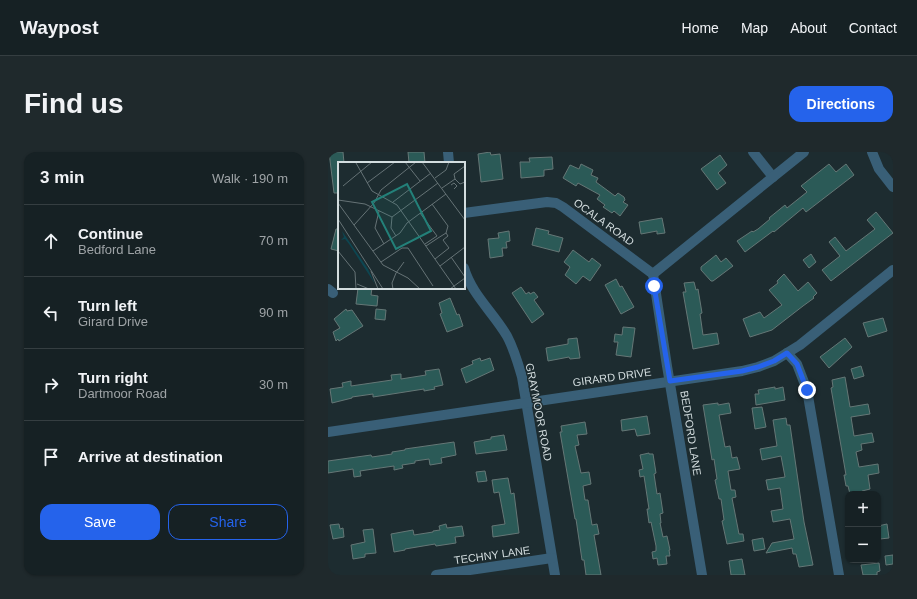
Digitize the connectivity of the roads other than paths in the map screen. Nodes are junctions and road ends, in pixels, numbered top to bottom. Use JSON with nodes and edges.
{"nodes":[{"id":1,"x":448,"y":152,"type":"edge"},
{"id":2,"x":753,"y":152,"type":"edge"},
{"id":3,"x":804,"y":152,"type":"edge"},
{"id":4,"x":872,"y":152,"type":"edge"},
{"id":5,"x":449,"y":162,"type":"edge"},
{"id":6,"x":774,"y":177,"type":"junction"},
{"id":7,"x":893,"y":187,"type":"edge"},
{"id":8,"x":465,"y":213,"type":"edge"},
{"id":9,"x":465,"y":270,"type":"edge"},
{"id":10,"x":893,"y":270,"type":"edge"},
{"id":11,"x":653,"y":274,"type":"junction"},
{"id":12,"x":787,"y":353,"type":"junction"},
{"id":13,"x":670,"y":381,"type":"junction"},
{"id":14,"x":526,"y":403,"type":"junction"},
{"id":15,"x":328,"y":432,"type":"edge"},
{"id":16,"x":552,"y":558,"type":"junction"},
{"id":17,"x":436,"y":575,"type":"edge"},
{"id":18,"x":555,"y":575,"type":"edge"},
{"id":19,"x":702,"y":575,"type":"edge"},
{"id":20,"x":839,"y":575,"type":"edge"}],
"edges":[{"from":1,"to":5,"type":"street"},
{"from":2,"to":6,"type":"street"},
{"from":3,"to":6,"type":"street"},
{"from":4,"to":7,"type":"street"},
{"from":6,"to":11,"type":"street"},
{"from":8,"to":11,"type":"street","name":"OCALA ROAD"},
{"from":9,"to":14,"type":"street","name":"GRAYMOOR ROAD"},
{"from":10,"to":12,"type":"street","name":"GIRARD DRIVE"},
{"from":11,"to":13,"type":"street","name":"BEDFORD LANE"},
{"from":12,"to":13,"type":"street","name":"GIRARD DRIVE"},
{"from":12,"to":20,"type":"street"},
{"from":13,"to":14,"type":"street","name":"GIRARD DRIVE"},
{"from":13,"to":19,"type":"street","name":"BEDFORD LANE"},
{"from":14,"to":15,"type":"street","name":"GIRARD DRIVE"},
{"from":14,"to":16,"type":"street","name":"GRAYMOOR ROAD"},
{"from":16,"to":17,"type":"street","name":"TECHNY LANE"},
{"from":16,"to":18,"type":"street","name":"GRAYMOOR ROAD"}]}
